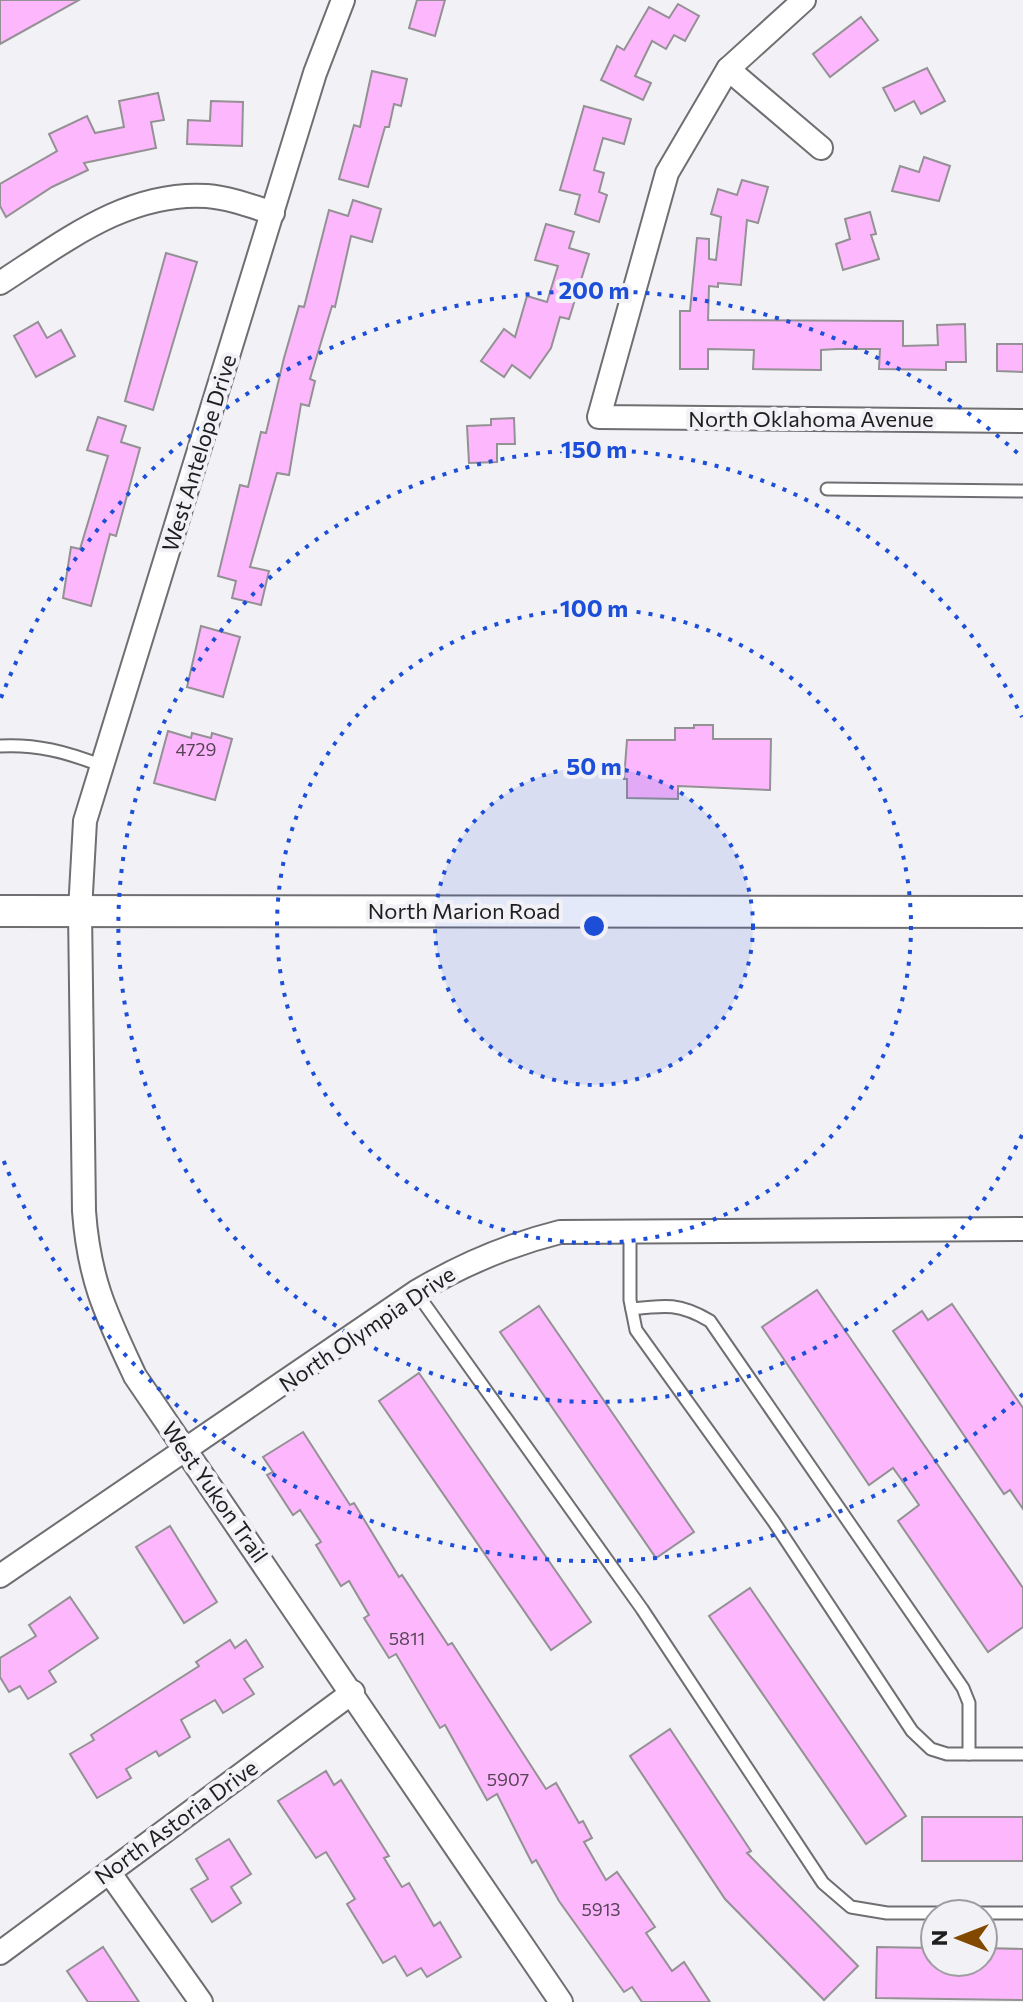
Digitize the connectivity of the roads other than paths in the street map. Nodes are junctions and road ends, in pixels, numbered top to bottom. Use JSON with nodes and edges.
{"nodes":[{"id":1,"x":343,"y":0,"type":"edge"},
{"id":2,"x":804,"y":0,"type":"edge"},
{"id":3,"x":728,"y":69,"type":"junction"},
{"id":4,"x":821,"y":148,"type":"dead end"},
{"id":5,"x":273,"y":213,"type":"junction"},
{"id":6,"x":0,"y":283,"type":"edge"},
{"id":7,"x":1023,"y":421,"type":"edge"},
{"id":8,"x":827,"y":489,"type":"dead end"},
{"id":9,"x":1023,"y":491,"type":"edge"},
{"id":10,"x":0,"y":746,"type":"edge"},
{"id":11,"x":100,"y":765,"type":"junction"},
{"id":12,"x":0,"y":911,"type":"edge"},
{"id":13,"x":80,"y":911,"type":"junction"},
{"id":14,"x":1023,"y":912,"type":"edge"},
{"id":15,"x":1023,"y":1229,"type":"edge"},
{"id":16,"x":630,"y":1231,"type":"junction"},
{"id":17,"x":416,"y":1292,"type":"junction"},
{"id":18,"x":632,"y":1309,"type":"junction"},
{"id":19,"x":184,"y":1448,"type":"junction"},
{"id":20,"x":0,"y":1576,"type":"edge"},
{"id":21,"x":353,"y":1692,"type":"junction"},
{"id":22,"x":969,"y":1754,"type":"junction"},
{"id":23,"x":1023,"y":1754,"type":"edge"},
{"id":24,"x":109,"y":1872,"type":"junction"},
{"id":25,"x":1023,"y":1913,"type":"edge"},
{"id":26,"x":0,"y":1953,"type":"edge"},
{"id":27,"x":201,"y":2002,"type":"edge"},
{"id":28,"x":561,"y":2002,"type":"edge"}],
"edges":[{"from":1,"to":5,"type":"street","name":"West Antelope Drive"},
{"from":2,"to":3,"type":"street"},
{"from":3,"to":4,"type":"street"},
{"from":3,"to":7,"type":"street","name":"North Oklahoma Avenue"},
{"from":5,"to":6,"type":"street"},
{"from":5,"to":11,"type":"street","name":"West Antelope Drive"},
{"from":8,"to":9,"type":"lane"},
{"from":10,"to":11,"type":"lane"},
{"from":11,"to":13,"type":"street","name":"West Antelope Drive"},
{"from":12,"to":13,"type":"main road","name":"North Marion Road"},
{"from":13,"to":14,"type":"main road","name":"North Marion Road"},
{"from":13,"to":19,"type":"street","name":"West Yukon Trail"},
{"from":15,"to":16,"type":"street","name":"North Olympia Drive"},
{"from":16,"to":17,"type":"street","name":"North Olympia Drive"},
{"from":16,"to":18,"type":"lane"},
{"from":17,"to":19,"type":"street","name":"North Olympia Drive"},
{"from":17,"to":25,"type":"lane"},
{"from":18,"to":22,"type":"lane"},
{"from":18,"to":22,"type":"lane"},
{"from":19,"to":20,"type":"street","name":"North Olympia Drive"},
{"from":19,"to":21,"type":"street","name":"West Yukon Trail"},
{"from":21,"to":24,"type":"street","name":"North Astoria Drive"},
{"from":21,"to":28,"type":"street","name":"West Yukon Trail"},
{"from":22,"to":23,"type":"lane"},
{"from":24,"to":26,"type":"street","name":"North Astoria Drive"},
{"from":24,"to":27,"type":"street"}]}
